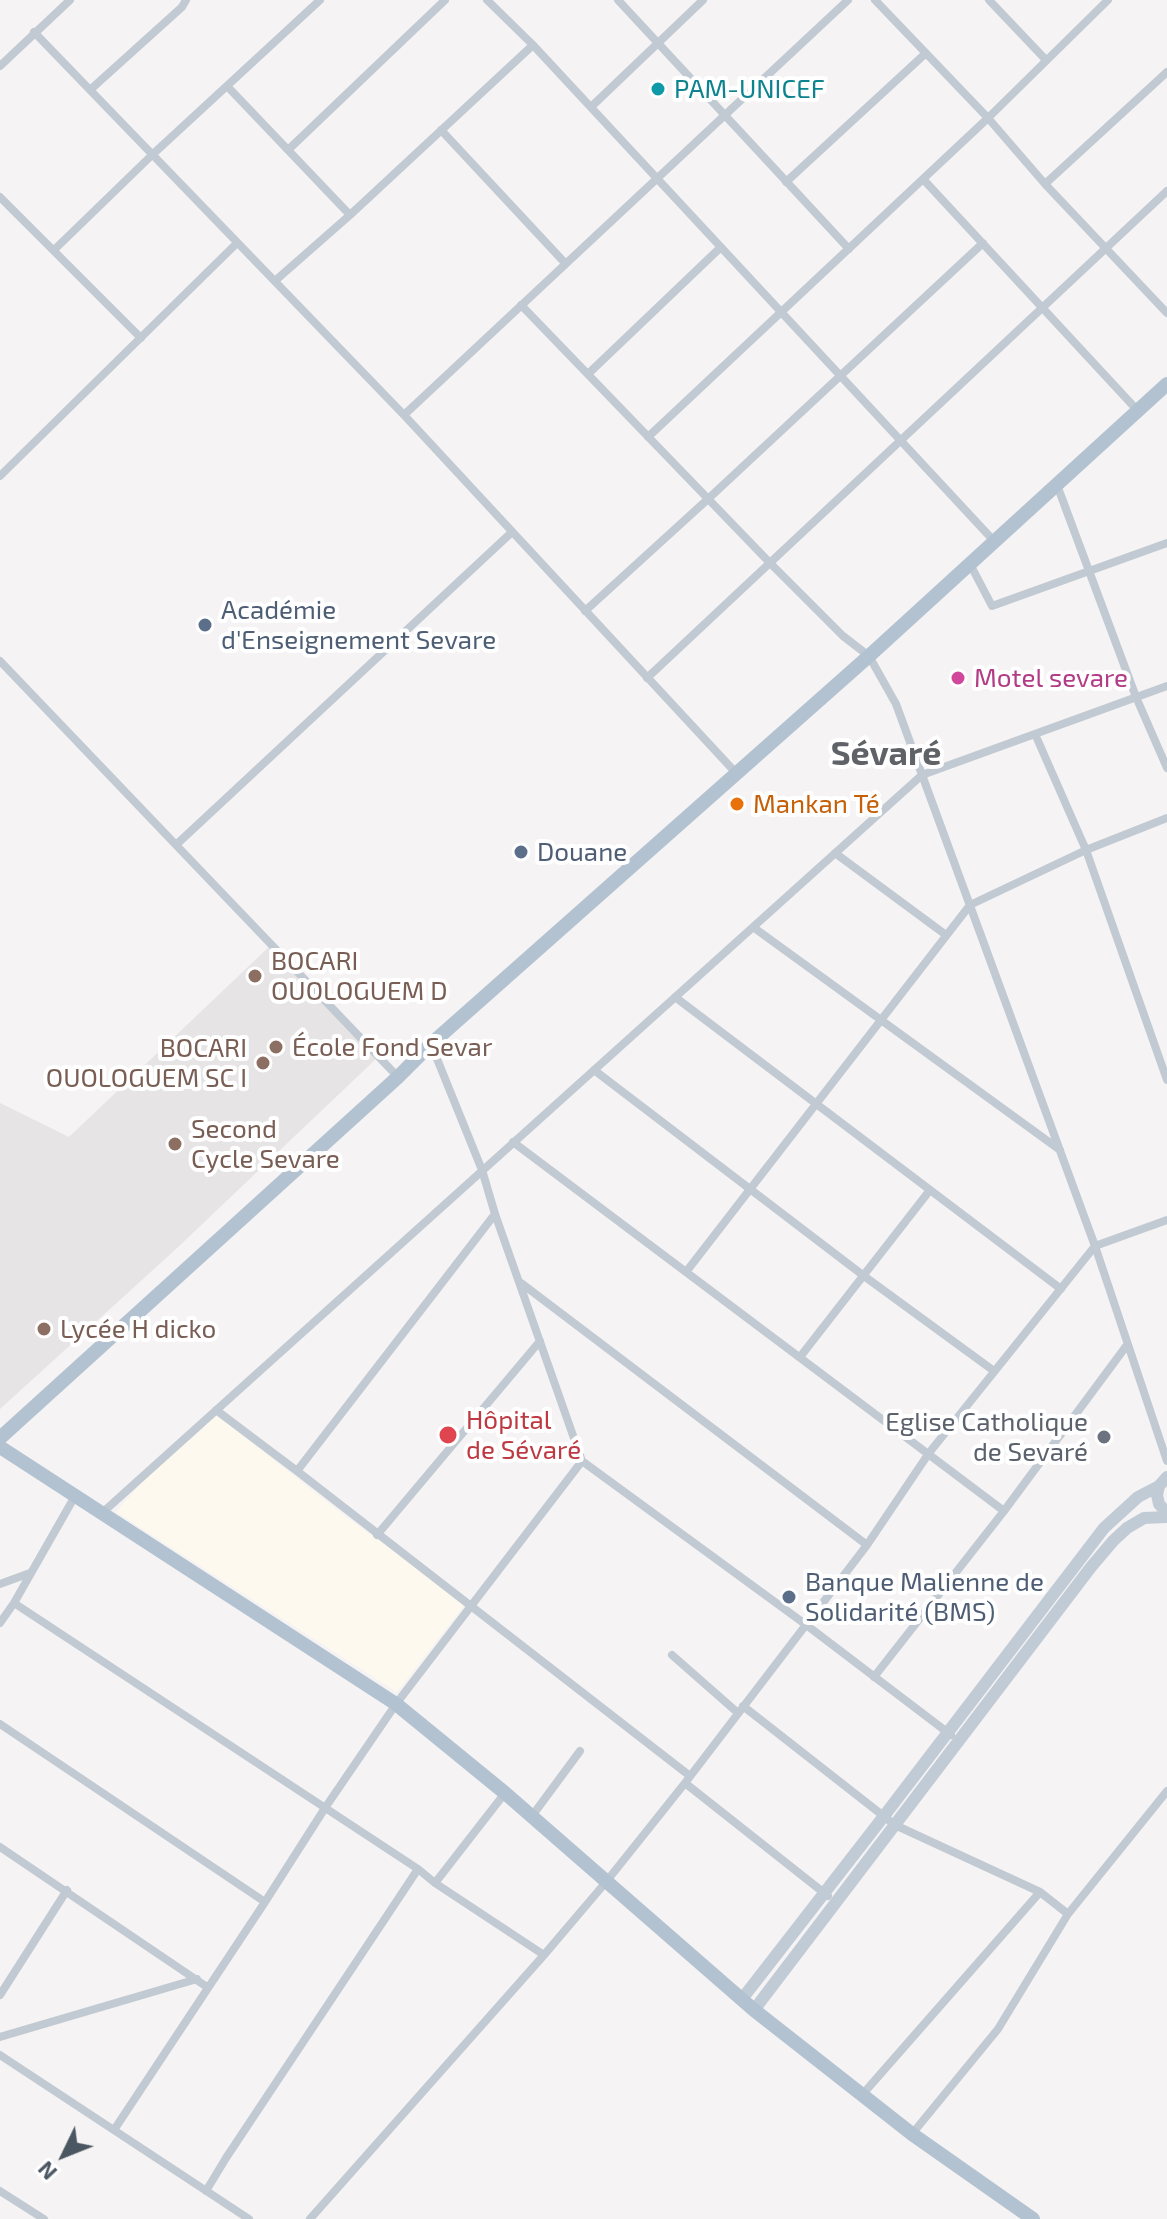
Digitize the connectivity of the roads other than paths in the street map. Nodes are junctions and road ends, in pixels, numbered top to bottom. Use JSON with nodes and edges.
{"nodes":[{"id":1,"x":70,"y":0,"type":"edge"},
{"id":2,"x":186,"y":0,"type":"edge"},
{"id":3,"x":320,"y":0,"type":"edge"},
{"id":4,"x":445,"y":0,"type":"edge"},
{"id":5,"x":487,"y":0,"type":"edge"},
{"id":6,"x":503,"y":0,"type":"edge"},
{"id":7,"x":618,"y":0,"type":"edge"},
{"id":8,"x":703,"y":0,"type":"edge"},
{"id":9,"x":848,"y":0,"type":"edge"},
{"id":10,"x":875,"y":0,"type":"edge"},
{"id":11,"x":989,"y":0,"type":"edge"},
{"id":12,"x":1108,"y":0,"type":"edge"},
{"id":13,"x":494,"y":7,"type":"junction"},
{"id":14,"x":34,"y":32,"type":"junction"},
{"id":15,"x":659,"y":43,"type":"junction"},
{"id":16,"x":533,"y":45,"type":"junction"},
{"id":17,"x":926,"y":53,"type":"junction"},
{"id":18,"x":1046,"y":60,"type":"junction"},
{"id":19,"x":0,"y":66,"type":"edge"},
{"id":20,"x":1165,"y":77,"type":"edge"},
{"id":21,"x":227,"y":86,"type":"junction"},
{"id":22,"x":90,"y":90,"type":"junction"},
{"id":23,"x":591,"y":107,"type":"junction"},
{"id":24,"x":726,"y":115,"type":"junction"},
{"id":25,"x":988,"y":118,"type":"junction"},
{"id":26,"x":441,"y":130,"type":"junction"},
{"id":27,"x":288,"y":150,"type":"junction"},
{"id":28,"x":152,"y":155,"type":"junction"},
{"id":29,"x":657,"y":178,"type":"junction"},
{"id":30,"x":923,"y":179,"type":"junction"},
{"id":31,"x":786,"y":182,"type":"junction"},
{"id":32,"x":1045,"y":184,"type":"junction"},
{"id":33,"x":1167,"y":191,"type":"edge"},
{"id":34,"x":0,"y":197,"type":"edge"},
{"id":35,"x":350,"y":215,"type":"junction"},
{"id":36,"x":237,"y":243,"type":"junction"},
{"id":37,"x":983,"y":243,"type":"junction"},
{"id":38,"x":721,"y":247,"type":"junction"},
{"id":39,"x":1106,"y":248,"type":"junction"},
{"id":40,"x":849,"y":249,"type":"junction"},
{"id":41,"x":54,"y":250,"type":"junction"},
{"id":42,"x":565,"y":263,"type":"junction"},
{"id":43,"x":276,"y":280,"type":"junction"},
{"id":44,"x":521,"y":305,"type":"junction"},
{"id":45,"x":1042,"y":308,"type":"junction"},
{"id":46,"x":781,"y":312,"type":"junction"},
{"id":47,"x":1167,"y":313,"type":"edge"},
{"id":48,"x":141,"y":338,"type":"junction"},
{"id":49,"x":588,"y":374,"type":"junction"},
{"id":50,"x":841,"y":376,"type":"junction"},
{"id":51,"x":1167,"y":384,"type":"edge"},
{"id":52,"x":1138,"y":411,"type":"junction"},
{"id":53,"x":404,"y":415,"type":"junction"},
{"id":54,"x":648,"y":437,"type":"junction"},
{"id":55,"x":901,"y":441,"type":"junction"},
{"id":56,"x":0,"y":476,"type":"edge"},
{"id":57,"x":1057,"y":485,"type":"junction"},
{"id":58,"x":708,"y":499,"type":"junction"},
{"id":59,"x":512,"y":532,"type":"junction"},
{"id":60,"x":994,"y":541,"type":"junction"},
{"id":61,"x":1167,"y":543,"type":"edge"},
{"id":62,"x":770,"y":563,"type":"junction"},
{"id":63,"x":970,"y":564,"type":"junction"},
{"id":64,"x":1089,"y":571,"type":"junction"},
{"id":65,"x":585,"y":611,"type":"junction"},
{"id":66,"x":869,"y":656,"type":"junction"},
{"id":67,"x":0,"y":661,"type":"edge"},
{"id":68,"x":647,"y":678,"type":"junction"},
{"id":69,"x":1167,"y":686,"type":"edge"},
{"id":70,"x":1136,"y":697,"type":"junction"},
{"id":71,"x":1035,"y":734,"type":"junction"},
{"id":72,"x":1167,"y":768,"type":"edge"},
{"id":73,"x":737,"y":774,"type":"junction"},
{"id":74,"x":922,"y":775,"type":"junction"},
{"id":75,"x":1167,"y":818,"type":"edge"},
{"id":76,"x":177,"y":844,"type":"junction"},
{"id":77,"x":1086,"y":850,"type":"junction"},
{"id":78,"x":835,"y":853,"type":"junction"},
{"id":79,"x":970,"y":905,"type":"junction"},
{"id":80,"x":753,"y":927,"type":"junction"},
{"id":81,"x":946,"y":935,"type":"junction"},
{"id":82,"x":675,"y":997,"type":"junction"},
{"id":83,"x":881,"y":1020,"type":"junction"},
{"id":84,"x":431,"y":1044,"type":"junction"},
{"id":85,"x":594,"y":1070,"type":"junction"},
{"id":86,"x":398,"y":1077,"type":"junction"},
{"id":87,"x":1167,"y":1080,"type":"edge"},
{"id":88,"x":816,"y":1104,"type":"junction"},
{"id":89,"x":513,"y":1142,"type":"junction"},
{"id":90,"x":1060,"y":1150,"type":"junction"},
{"id":91,"x":482,"y":1170,"type":"junction"},
{"id":92,"x":750,"y":1189,"type":"junction"},
{"id":93,"x":930,"y":1190,"type":"junction"},
{"id":94,"x":495,"y":1214,"type":"junction"},
{"id":95,"x":1167,"y":1220,"type":"edge"},
{"id":96,"x":1095,"y":1246,"type":"junction"},
{"id":97,"x":686,"y":1272,"type":"junction"},
{"id":98,"x":864,"y":1276,"type":"junction"},
{"id":99,"x":521,"y":1283,"type":"junction"},
{"id":100,"x":1061,"y":1289,"type":"junction"},
{"id":101,"x":540,"y":1341,"type":"junction"},
{"id":102,"x":1127,"y":1345,"type":"junction"},
{"id":103,"x":800,"y":1357,"type":"junction"},
{"id":104,"x":994,"y":1371,"type":"junction"},
{"id":105,"x":216,"y":1410,"type":"junction"},
{"id":106,"x":0,"y":1438,"type":"edge"},
{"id":107,"x":0,"y":1447,"type":"edge"},
{"id":108,"x":929,"y":1453,"type":"junction"},
{"id":109,"x":582,"y":1461,"type":"junction"},
{"id":110,"x":1167,"y":1461,"type":"edge"},
{"id":111,"x":297,"y":1471,"type":"junction"},
{"id":112,"x":1163,"y":1482,"type":"edge"},
{"id":113,"x":75,"y":1496,"type":"junction"},
{"id":114,"x":1004,"y":1511,"type":"junction"},
{"id":115,"x":102,"y":1513,"type":"junction"},
{"id":116,"x":1167,"y":1515,"type":"edge"},
{"id":117,"x":377,"y":1535,"type":"junction"},
{"id":118,"x":867,"y":1545,"type":"junction"},
{"id":119,"x":31,"y":1573,"type":"junction"},
{"id":120,"x":0,"y":1584,"type":"edge"},
{"id":121,"x":14,"y":1603,"type":"junction"},
{"id":122,"x":471,"y":1607,"type":"junction"},
{"id":123,"x":0,"y":1623,"type":"edge"},
{"id":124,"x":805,"y":1624,"type":"junction"},
{"id":125,"x":672,"y":1655,"type":"dead end"},
{"id":126,"x":874,"y":1677,"type":"junction"},
{"id":127,"x":396,"y":1704,"type":"junction"},
{"id":128,"x":740,"y":1710,"type":"junction"},
{"id":129,"x":0,"y":1724,"type":"edge"},
{"id":130,"x":948,"y":1733,"type":"junction"},
{"id":131,"x":959,"y":1742,"type":"junction"},
{"id":132,"x":580,"y":1751,"type":"dead end"},
{"id":133,"x":688,"y":1779,"type":"junction"},
{"id":134,"x":1167,"y":1791,"type":"edge"},
{"id":135,"x":505,"y":1793,"type":"junction"},
{"id":136,"x":325,"y":1808,"type":"junction"},
{"id":137,"x":532,"y":1816,"type":"junction"},
{"id":138,"x":890,"y":1820,"type":"junction"},
{"id":139,"x":0,"y":1847,"type":"edge"},
{"id":140,"x":418,"y":1869,"type":"junction"},
{"id":141,"x":606,"y":1882,"type":"junction"},
{"id":142,"x":435,"y":1883,"type":"junction"},
{"id":143,"x":67,"y":1890,"type":"junction"},
{"id":144,"x":1040,"y":1892,"type":"junction"},
{"id":145,"x":830,"y":1898,"type":"junction"},
{"id":146,"x":265,"y":1902,"type":"junction"},
{"id":147,"x":1068,"y":1914,"type":"junction"},
{"id":148,"x":544,"y":1955,"type":"junction"},
{"id":149,"x":197,"y":1979,"type":"junction"},
{"id":150,"x":207,"y":1987,"type":"junction"},
{"id":151,"x":0,"y":1995,"type":"edge"},
{"id":152,"x":742,"y":1999,"type":"junction"},
{"id":153,"x":754,"y":2010,"type":"junction"},
{"id":154,"x":0,"y":2037,"type":"edge"},
{"id":155,"x":0,"y":2055,"type":"edge"},
{"id":156,"x":862,"y":2095,"type":"junction"},
{"id":157,"x":114,"y":2130,"type":"junction"},
{"id":158,"x":912,"y":2134,"type":"junction"},
{"id":159,"x":0,"y":2191,"type":"edge"},
{"id":160,"x":206,"y":2191,"type":"junction"},
{"id":161,"x":44,"y":2219,"type":"edge"},
{"id":162,"x":249,"y":2219,"type":"edge"},
{"id":163,"x":310,"y":2219,"type":"edge"},
{"id":164,"x":1033,"y":2219,"type":"edge"}],
"edges":[{"from":1,"to":14,"type":"street"},
{"from":2,"to":22,"type":"street"},
{"from":3,"to":21,"type":"street"},
{"from":4,"to":27,"type":"street"},
{"from":5,"to":13,"type":"street"},
{"from":6,"to":13,"type":"street"},
{"from":7,"to":15,"type":"street"},
{"from":8,"to":15,"type":"street"},
{"from":9,"to":24,"type":"street"},
{"from":10,"to":17,"type":"street"},
{"from":11,"to":18,"type":"street"},
{"from":12,"to":18,"type":"street"},
{"from":13,"to":16,"type":"street"},
{"from":14,"to":19,"type":"street"},
{"from":14,"to":22,"type":"street"},
{"from":15,"to":23,"type":"street"},
{"from":15,"to":24,"type":"street"},
{"from":16,"to":23,"type":"street"},
{"from":16,"to":26,"type":"street"},
{"from":17,"to":25,"type":"street"},
{"from":17,"to":31,"type":"street"},
{"from":18,"to":25,"type":"street"},
{"from":20,"to":32,"type":"street"},
{"from":21,"to":27,"type":"street"},
{"from":21,"to":28,"type":"street"},
{"from":22,"to":28,"type":"street"},
{"from":23,"to":29,"type":"street"},
{"from":24,"to":29,"type":"street"},
{"from":24,"to":31,"type":"street"},
{"from":25,"to":30,"type":"street"},
{"from":25,"to":32,"type":"street"},
{"from":26,"to":35,"type":"street"},
{"from":26,"to":42,"type":"street"},
{"from":27,"to":35,"type":"street"},
{"from":28,"to":36,"type":"street"},
{"from":28,"to":41,"type":"street"},
{"from":29,"to":38,"type":"street"},
{"from":29,"to":42,"type":"street"},
{"from":30,"to":37,"type":"street"},
{"from":30,"to":40,"type":"street"},
{"from":31,"to":40,"type":"street"},
{"from":32,"to":39,"type":"street"},
{"from":33,"to":39,"type":"street"},
{"from":34,"to":41,"type":"street"},
{"from":35,"to":43,"type":"street"},
{"from":36,"to":43,"type":"street"},
{"from":36,"to":48,"type":"street"},
{"from":37,"to":45,"type":"street"},
{"from":37,"to":50,"type":"street"},
{"from":38,"to":46,"type":"street"},
{"from":38,"to":49,"type":"street"},
{"from":39,"to":45,"type":"street"},
{"from":39,"to":47,"type":"street"},
{"from":40,"to":46,"type":"street"},
{"from":41,"to":48,"type":"street"},
{"from":42,"to":44,"type":"street"},
{"from":43,"to":53,"type":"street"},
{"from":44,"to":49,"type":"street"},
{"from":44,"to":53,"type":"street"},
{"from":45,"to":52,"type":"street"},
{"from":45,"to":55,"type":"street"},
{"from":46,"to":50,"type":"street"},
{"from":46,"to":54,"type":"street"},
{"from":48,"to":56,"type":"street"},
{"from":49,"to":54,"type":"street"},
{"from":50,"to":55,"type":"street"},
{"from":50,"to":58,"type":"street"},
{"from":51,"to":52,"type":"main road"},
{"from":52,"to":57,"type":"main road"},
{"from":53,"to":59,"type":"street"},
{"from":54,"to":58,"type":"street"},
{"from":55,"to":60,"type":"street"},
{"from":55,"to":62,"type":"street"},
{"from":57,"to":60,"type":"main road"},
{"from":57,"to":64,"type":"street"},
{"from":58,"to":62,"type":"street"},
{"from":58,"to":65,"type":"street"},
{"from":59,"to":65,"type":"street"},
{"from":59,"to":76,"type":"street"},
{"from":60,"to":63,"type":"main road"},
{"from":61,"to":64,"type":"street"},
{"from":62,"to":66,"type":"street"},
{"from":62,"to":68,"type":"street"},
{"from":63,"to":64,"type":"street"},
{"from":63,"to":66,"type":"main road"},
{"from":64,"to":70,"type":"street"},
{"from":65,"to":68,"type":"street"},
{"from":66,"to":73,"type":"main road"},
{"from":66,"to":74,"type":"street"},
{"from":67,"to":76,"type":"street"},
{"from":68,"to":73,"type":"street"},
{"from":69,"to":70,"type":"street"},
{"from":70,"to":71,"type":"street"},
{"from":70,"to":72,"type":"street"},
{"from":71,"to":74,"type":"street"},
{"from":71,"to":77,"type":"street"},
{"from":73,"to":84,"type":"main road"},
{"from":74,"to":78,"type":"street"},
{"from":74,"to":79,"type":"street"},
{"from":75,"to":77,"type":"street"},
{"from":76,"to":86,"type":"street"},
{"from":77,"to":79,"type":"street"},
{"from":77,"to":87,"type":"street"},
{"from":78,"to":80,"type":"street"},
{"from":78,"to":81,"type":"street"},
{"from":79,"to":81,"type":"street"},
{"from":79,"to":90,"type":"street"},
{"from":80,"to":82,"type":"street"},
{"from":80,"to":83,"type":"street"},
{"from":81,"to":83,"type":"street"},
{"from":82,"to":85,"type":"street"},
{"from":82,"to":88,"type":"street"},
{"from":83,"to":88,"type":"street"},
{"from":83,"to":90,"type":"street"},
{"from":84,"to":86,"type":"main road"},
{"from":84,"to":91,"type":"street"},
{"from":85,"to":89,"type":"street"},
{"from":85,"to":92,"type":"street"},
{"from":86,"to":106,"type":"main road"},
{"from":88,"to":92,"type":"street"},
{"from":88,"to":93,"type":"street"},
{"from":89,"to":91,"type":"street"},
{"from":89,"to":97,"type":"street"},
{"from":90,"to":96,"type":"street"},
{"from":91,"to":94,"type":"street"},
{"from":91,"to":105,"type":"street"},
{"from":92,"to":97,"type":"street"},
{"from":92,"to":98,"type":"street"},
{"from":93,"to":98,"type":"street"},
{"from":93,"to":100,"type":"street"},
{"from":94,"to":99,"type":"street"},
{"from":94,"to":111,"type":"street"},
{"from":95,"to":96,"type":"street"},
{"from":96,"to":100,"type":"street"},
{"from":96,"to":102,"type":"street"},
{"from":97,"to":103,"type":"street"},
{"from":98,"to":103,"type":"street"},
{"from":98,"to":104,"type":"street"},
{"from":99,"to":101,"type":"street"},
{"from":99,"to":118,"type":"street"},
{"from":100,"to":104,"type":"street"},
{"from":101,"to":109,"type":"street"},
{"from":101,"to":117,"type":"street"},
{"from":102,"to":110,"type":"street"},
{"from":102,"to":114,"type":"street"},
{"from":103,"to":108,"type":"street"},
{"from":104,"to":108,"type":"street"},
{"from":105,"to":111,"type":"street"},
{"from":105,"to":115,"type":"street"},
{"from":107,"to":113,"type":"main road"},
{"from":108,"to":114,"type":"street"},
{"from":108,"to":118,"type":"street"},
{"from":109,"to":122,"type":"street"},
{"from":109,"to":124,"type":"street"},
{"from":111,"to":117,"type":"street"},
{"from":112,"to":116,"type":"street"},
{"from":112,"to":130,"type":"street"},
{"from":113,"to":115,"type":"main road"},
{"from":113,"to":119,"type":"street"},
{"from":114,"to":126,"type":"street"},
{"from":115,"to":127,"type":"main road"},
{"from":116,"to":131,"type":"street"},
{"from":117,"to":122,"type":"street"},
{"from":118,"to":124,"type":"street"},
{"from":119,"to":120,"type":"street"},
{"from":119,"to":121,"type":"street"},
{"from":121,"to":123,"type":"street"},
{"from":121,"to":136,"type":"street"},
{"from":122,"to":127,"type":"street"},
{"from":122,"to":133,"type":"street"},
{"from":124,"to":126,"type":"street"},
{"from":124,"to":128,"type":"street"},
{"from":125,"to":128,"type":"street"},
{"from":126,"to":130,"type":"street"},
{"from":127,"to":135,"type":"main road"},
{"from":127,"to":136,"type":"street"},
{"from":128,"to":133,"type":"street"},
{"from":128,"to":138,"type":"street"},
{"from":129,"to":146,"type":"street"},
{"from":130,"to":131,"type":"street"},
{"from":130,"to":138,"type":"street"},
{"from":131,"to":138,"type":"street"},
{"from":132,"to":137,"type":"street"},
{"from":133,"to":141,"type":"street"},
{"from":133,"to":145,"type":"street"},
{"from":134,"to":147,"type":"street"},
{"from":135,"to":137,"type":"main road"},
{"from":135,"to":142,"type":"street"},
{"from":136,"to":140,"type":"street"},
{"from":136,"to":146,"type":"street"},
{"from":137,"to":141,"type":"main road"},
{"from":138,"to":144,"type":"street"},
{"from":138,"to":145,"type":"street"},
{"from":139,"to":143,"type":"street"},
{"from":140,"to":142,"type":"street"},
{"from":140,"to":160,"type":"street"},
{"from":141,"to":148,"type":"street"},
{"from":141,"to":152,"type":"main road"},
{"from":142,"to":148,"type":"street"},
{"from":143,"to":149,"type":"street"},
{"from":143,"to":151,"type":"street"},
{"from":144,"to":147,"type":"street"},
{"from":144,"to":156,"type":"street"},
{"from":145,"to":152,"type":"street"},
{"from":145,"to":153,"type":"street"},
{"from":146,"to":150,"type":"street"},
{"from":147,"to":158,"type":"street"},
{"from":148,"to":163,"type":"street"},
{"from":149,"to":150,"type":"street"},
{"from":149,"to":154,"type":"street"},
{"from":150,"to":157,"type":"street"},
{"from":152,"to":153,"type":"main road"},
{"from":153,"to":156,"type":"main road"},
{"from":155,"to":157,"type":"street"},
{"from":156,"to":158,"type":"main road"},
{"from":157,"to":160,"type":"street"},
{"from":158,"to":164,"type":"main road"},
{"from":159,"to":161,"type":"street"},
{"from":160,"to":162,"type":"street"}]}
